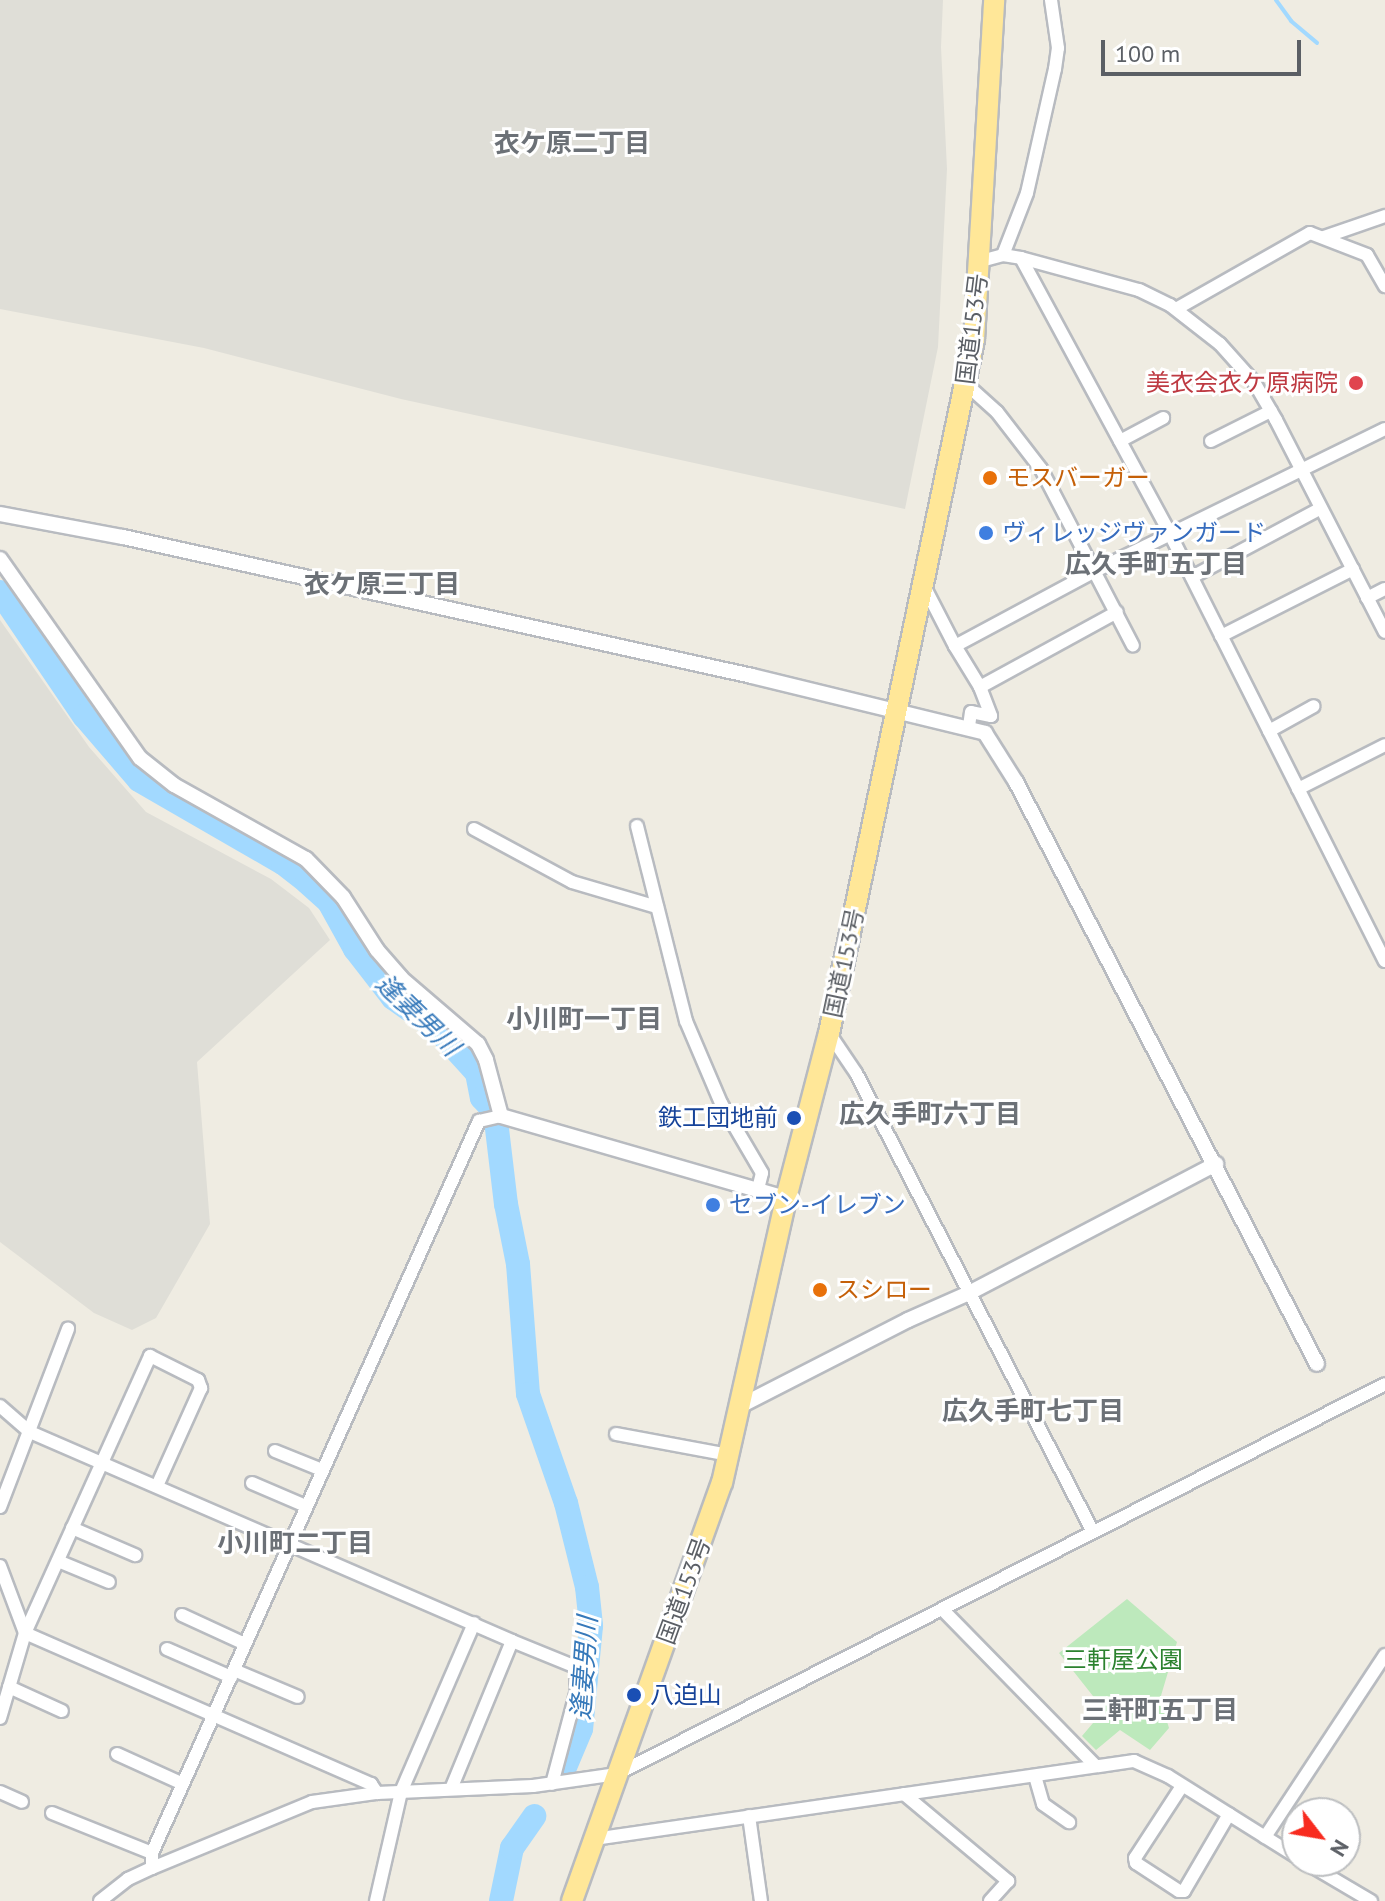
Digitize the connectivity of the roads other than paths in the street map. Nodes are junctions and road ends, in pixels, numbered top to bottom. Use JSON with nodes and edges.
{"nodes":[{"id":1,"x":994,"y":0,"type":"edge"},
{"id":2,"x":1051,"y":0,"type":"edge"},
{"id":3,"x":1385,"y":216,"type":"edge"},
{"id":4,"x":1324,"y":237,"type":"junction"},
{"id":5,"x":1003,"y":255,"type":"junction"},
{"id":6,"x":1021,"y":258,"type":"junction"},
{"id":7,"x":981,"y":261,"type":"junction"},
{"id":8,"x":1385,"y":286,"type":"edge"},
{"id":9,"x":1176,"y":309,"type":"junction"},
{"id":10,"x":967,"y":385,"type":"junction"},
{"id":11,"x":1271,"y":411,"type":"junction"},
{"id":12,"x":1163,"y":418,"type":"dead end"},
{"id":13,"x":1385,"y":429,"type":"edge"},
{"id":14,"x":1120,"y":441,"type":"junction"},
{"id":15,"x":1211,"y":441,"type":"dead end"},
{"id":16,"x":1301,"y":468,"type":"junction"},
{"id":17,"x":1321,"y":508,"type":"junction"},
{"id":18,"x":0,"y":514,"type":"edge"},
{"id":19,"x":1170,"y":534,"type":"junction"},
{"id":20,"x":0,"y":559,"type":"edge"},
{"id":21,"x":1353,"y":569,"type":"junction"},
{"id":22,"x":1095,"y":571,"type":"junction"},
{"id":23,"x":1192,"y":577,"type":"junction"},
{"id":24,"x":922,"y":582,"type":"junction"},
{"id":25,"x":1385,"y":589,"type":"edge"},
{"id":26,"x":1367,"y":598,"type":"junction"},
{"id":27,"x":1117,"y":612,"type":"junction"},
{"id":28,"x":1385,"y":632,"type":"edge"},
{"id":29,"x":1221,"y":636,"type":"junction"},
{"id":30,"x":955,"y":646,"type":"junction"},
{"id":31,"x":1133,"y":646,"type":"dead end"},
{"id":32,"x":980,"y":687,"type":"junction"},
{"id":33,"x":1314,"y":706,"type":"dead end"},
{"id":34,"x":895,"y":709,"type":"junction"},
{"id":35,"x":969,"y":727,"type":"junction"},
{"id":36,"x":1269,"y":731,"type":"junction"},
{"id":37,"x":1385,"y":745,"type":"edge"},
{"id":38,"x":1298,"y":789,"type":"junction"},
{"id":39,"x":637,"y":826,"type":"dead end"},
{"id":40,"x":474,"y":829,"type":"dead end"},
{"id":41,"x":657,"y":907,"type":"junction"},
{"id":42,"x":1385,"y":961,"type":"edge"},
{"id":43,"x":829,"y":1033,"type":"junction"},
{"id":44,"x":501,"y":1116,"type":"junction"},
{"id":45,"x":1216,"y":1164,"type":"junction"},
{"id":46,"x":758,"y":1189,"type":"junction"},
{"id":47,"x":786,"y":1198,"type":"junction"},
{"id":48,"x":969,"y":1293,"type":"junction"},
{"id":49,"x":68,"y":1329,"type":"dead end"},
{"id":50,"x":1317,"y":1364,"type":"dead end"},
{"id":51,"x":1385,"y":1384,"type":"edge"},
{"id":52,"x":742,"y":1405,"type":"junction"},
{"id":53,"x":0,"y":1406,"type":"edge"},
{"id":54,"x":30,"y":1432,"type":"junction"},
{"id":55,"x":616,"y":1434,"type":"dead end"},
{"id":56,"x":275,"y":1451,"type":"dead end"},
{"id":57,"x":729,"y":1455,"type":"junction"},
{"id":58,"x":100,"y":1460,"type":"junction"},
{"id":59,"x":322,"y":1470,"type":"junction"},
{"id":60,"x":4,"y":1482,"type":"edge"},
{"id":61,"x":252,"y":1483,"type":"dead end"},
{"id":62,"x":157,"y":1486,"type":"junction"},
{"id":63,"x":306,"y":1506,"type":"junction"},
{"id":64,"x":0,"y":1507,"type":"edge"},
{"id":65,"x":72,"y":1528,"type":"junction"},
{"id":66,"x":1093,"y":1532,"type":"junction"},
{"id":67,"x":289,"y":1545,"type":"junction"},
{"id":68,"x":135,"y":1555,"type":"dead end"},
{"id":69,"x":58,"y":1561,"type":"junction"},
{"id":70,"x":0,"y":1566,"type":"edge"},
{"id":71,"x":109,"y":1582,"type":"dead end"},
{"id":72,"x":942,"y":1609,"type":"junction"},
{"id":73,"x":182,"y":1615,"type":"dead end"},
{"id":74,"x":474,"y":1623,"type":"junction"},
{"id":75,"x":25,"y":1633,"type":"junction"},
{"id":76,"x":512,"y":1641,"type":"junction"},
{"id":77,"x":245,"y":1644,"type":"junction"},
{"id":78,"x":167,"y":1649,"type":"dead end"},
{"id":79,"x":1385,"y":1655,"type":"edge"},
{"id":80,"x":233,"y":1673,"type":"junction"},
{"id":81,"x":9,"y":1687,"type":"junction"},
{"id":82,"x":298,"y":1697,"type":"dead end"},
{"id":83,"x":62,"y":1711,"type":"dead end"},
{"id":84,"x":0,"y":1715,"type":"edge"},
{"id":85,"x":214,"y":1715,"type":"junction"},
{"id":86,"x":117,"y":1754,"type":"dead end"},
{"id":87,"x":1095,"y":1765,"type":"junction"},
{"id":88,"x":617,"y":1774,"type":"junction"},
{"id":89,"x":1035,"y":1776,"type":"junction"},
{"id":90,"x":183,"y":1784,"type":"junction"},
{"id":91,"x":552,"y":1784,"type":"junction"},
{"id":92,"x":1182,"y":1786,"type":"junction"},
{"id":93,"x":451,"y":1789,"type":"junction"},
{"id":94,"x":0,"y":1792,"type":"edge"},
{"id":95,"x":401,"y":1792,"type":"junction"},
{"id":96,"x":377,"y":1793,"type":"junction"},
{"id":97,"x":904,"y":1794,"type":"junction"},
{"id":98,"x":22,"y":1802,"type":"dead end"},
{"id":99,"x":52,"y":1813,"type":"dead end"},
{"id":100,"x":1229,"y":1814,"type":"junction"},
{"id":101,"x":749,"y":1816,"type":"junction"},
{"id":102,"x":1069,"y":1822,"type":"dead end"},
{"id":103,"x":1265,"y":1837,"type":"junction"},
{"id":104,"x":594,"y":1839,"type":"junction"},
{"id":105,"x":1281,"y":1847,"type":"edge"},
{"id":106,"x":152,"y":1853,"type":"junction"},
{"id":107,"x":152,"y":1868,"type":"junction"},
{"id":108,"x":1330,"y":1877,"type":"edge"},
{"id":109,"x":100,"y":1901,"type":"edge"},
{"id":110,"x":376,"y":1901,"type":"edge"},
{"id":111,"x":572,"y":1901,"type":"edge"},
{"id":112,"x":761,"y":1901,"type":"edge"},
{"id":113,"x":990,"y":1901,"type":"edge"},
{"id":114,"x":1370,"y":1901,"type":"edge"}],
"edges":[{"from":1,"to":7,"type":"highway","name":"国道153号"},
{"from":2,"to":5,"type":"street"},
{"from":3,"to":4,"type":"street"},
{"from":4,"to":8,"type":"street"},
{"from":4,"to":9,"type":"street"},
{"from":5,"to":6,"type":"street"},
{"from":5,"to":7,"type":"street"},
{"from":6,"to":9,"type":"street"},
{"from":6,"to":14,"type":"street"},
{"from":7,"to":10,"type":"highway","name":"国道153号"},
{"from":9,"to":11,"type":"street"},
{"from":10,"to":22,"type":"street"},
{"from":10,"to":24,"type":"highway","name":"国道153号"},
{"from":11,"to":15,"type":"street"},
{"from":11,"to":16,"type":"street"},
{"from":12,"to":14,"type":"street"},
{"from":13,"to":16,"type":"street"},
{"from":14,"to":19,"type":"street"},
{"from":16,"to":17,"type":"street"},
{"from":16,"to":19,"type":"street"},
{"from":17,"to":21,"type":"street"},
{"from":17,"to":23,"type":"street"},
{"from":18,"to":34,"type":"street"},
{"from":19,"to":22,"type":"street"},
{"from":19,"to":23,"type":"street"},
{"from":20,"to":44,"type":"street"},
{"from":21,"to":26,"type":"street"},
{"from":21,"to":29,"type":"street"},
{"from":22,"to":27,"type":"street"},
{"from":22,"to":30,"type":"street"},
{"from":23,"to":29,"type":"street"},
{"from":24,"to":30,"type":"street"},
{"from":24,"to":34,"type":"highway","name":"国道153号"},
{"from":25,"to":26,"type":"street"},
{"from":26,"to":28,"type":"street"},
{"from":27,"to":31,"type":"street"},
{"from":27,"to":32,"type":"street"},
{"from":29,"to":36,"type":"street"},
{"from":30,"to":32,"type":"street"},
{"from":32,"to":35,"type":"street"},
{"from":33,"to":36,"type":"street"},
{"from":34,"to":35,"type":"street"},
{"from":34,"to":43,"type":"highway","name":"国道153号"},
{"from":35,"to":45,"type":"street"},
{"from":36,"to":38,"type":"street"},
{"from":37,"to":38,"type":"street"},
{"from":38,"to":42,"type":"street"},
{"from":39,"to":41,"type":"street"},
{"from":40,"to":41,"type":"street"},
{"from":41,"to":46,"type":"street"},
{"from":43,"to":47,"type":"highway","name":"国道153号"},
{"from":43,"to":48,"type":"street"},
{"from":44,"to":46,"type":"street"},
{"from":44,"to":59,"type":"street"},
{"from":45,"to":48,"type":"street"},
{"from":45,"to":50,"type":"street"},
{"from":46,"to":47,"type":"street"},
{"from":47,"to":52,"type":"highway","name":"国道153号"},
{"from":48,"to":52,"type":"street"},
{"from":48,"to":66,"type":"street"},
{"from":49,"to":54,"type":"street"},
{"from":51,"to":66,"type":"street"},
{"from":52,"to":57,"type":"highway","name":"国道153号"},
{"from":53,"to":54,"type":"street"},
{"from":54,"to":58,"type":"street"},
{"from":54,"to":60,"type":"street"},
{"from":55,"to":57,"type":"street"},
{"from":56,"to":59,"type":"street"},
{"from":57,"to":88,"type":"highway","name":"国道153号"},
{"from":58,"to":62,"type":"street"},
{"from":58,"to":62,"type":"street"},
{"from":58,"to":65,"type":"street"},
{"from":59,"to":63,"type":"street"},
{"from":60,"to":64,"type":"street"},
{"from":61,"to":63,"type":"street"},
{"from":62,"to":67,"type":"street"},
{"from":63,"to":67,"type":"street"},
{"from":65,"to":68,"type":"street"},
{"from":65,"to":69,"type":"street"},
{"from":66,"to":72,"type":"street"},
{"from":67,"to":74,"type":"street"},
{"from":67,"to":77,"type":"street"},
{"from":69,"to":71,"type":"street"},
{"from":69,"to":75,"type":"street"},
{"from":70,"to":75,"type":"street"},
{"from":72,"to":87,"type":"street"},
{"from":72,"to":88,"type":"street"},
{"from":73,"to":77,"type":"street"},
{"from":74,"to":76,"type":"street"},
{"from":74,"to":95,"type":"street"},
{"from":75,"to":81,"type":"street"},
{"from":75,"to":85,"type":"street"},
{"from":76,"to":91,"type":"street"},
{"from":76,"to":93,"type":"street"},
{"from":77,"to":80,"type":"street"},
{"from":78,"to":80,"type":"street"},
{"from":79,"to":103,"type":"street"},
{"from":80,"to":82,"type":"street"},
{"from":80,"to":85,"type":"street"},
{"from":81,"to":83,"type":"street"},
{"from":81,"to":84,"type":"street"},
{"from":85,"to":90,"type":"street"},
{"from":85,"to":96,"type":"street"},
{"from":86,"to":90,"type":"street"},
{"from":87,"to":89,"type":"street"},
{"from":87,"to":92,"type":"street"},
{"from":88,"to":91,"type":"street"},
{"from":88,"to":104,"type":"highway","name":"国道153号"},
{"from":89,"to":97,"type":"street"},
{"from":89,"to":102,"type":"street"},
{"from":90,"to":106,"type":"street"},
{"from":91,"to":93,"type":"street"},
{"from":92,"to":100,"type":"street"},
{"from":92,"to":100,"type":"street"},
{"from":93,"to":95,"type":"street"},
{"from":94,"to":98,"type":"street"},
{"from":95,"to":96,"type":"street"},
{"from":95,"to":110,"type":"street"},
{"from":96,"to":107,"type":"street"},
{"from":97,"to":101,"type":"street"},
{"from":97,"to":113,"type":"street"},
{"from":99,"to":106,"type":"street"},
{"from":100,"to":103,"type":"street"},
{"from":101,"to":104,"type":"street"},
{"from":101,"to":112,"type":"street"},
{"from":103,"to":105,"type":"street"},
{"from":104,"to":111,"type":"highway","name":"国道153号"},
{"from":106,"to":107,"type":"street"},
{"from":107,"to":109,"type":"street"},
{"from":108,"to":114,"type":"street"}]}
